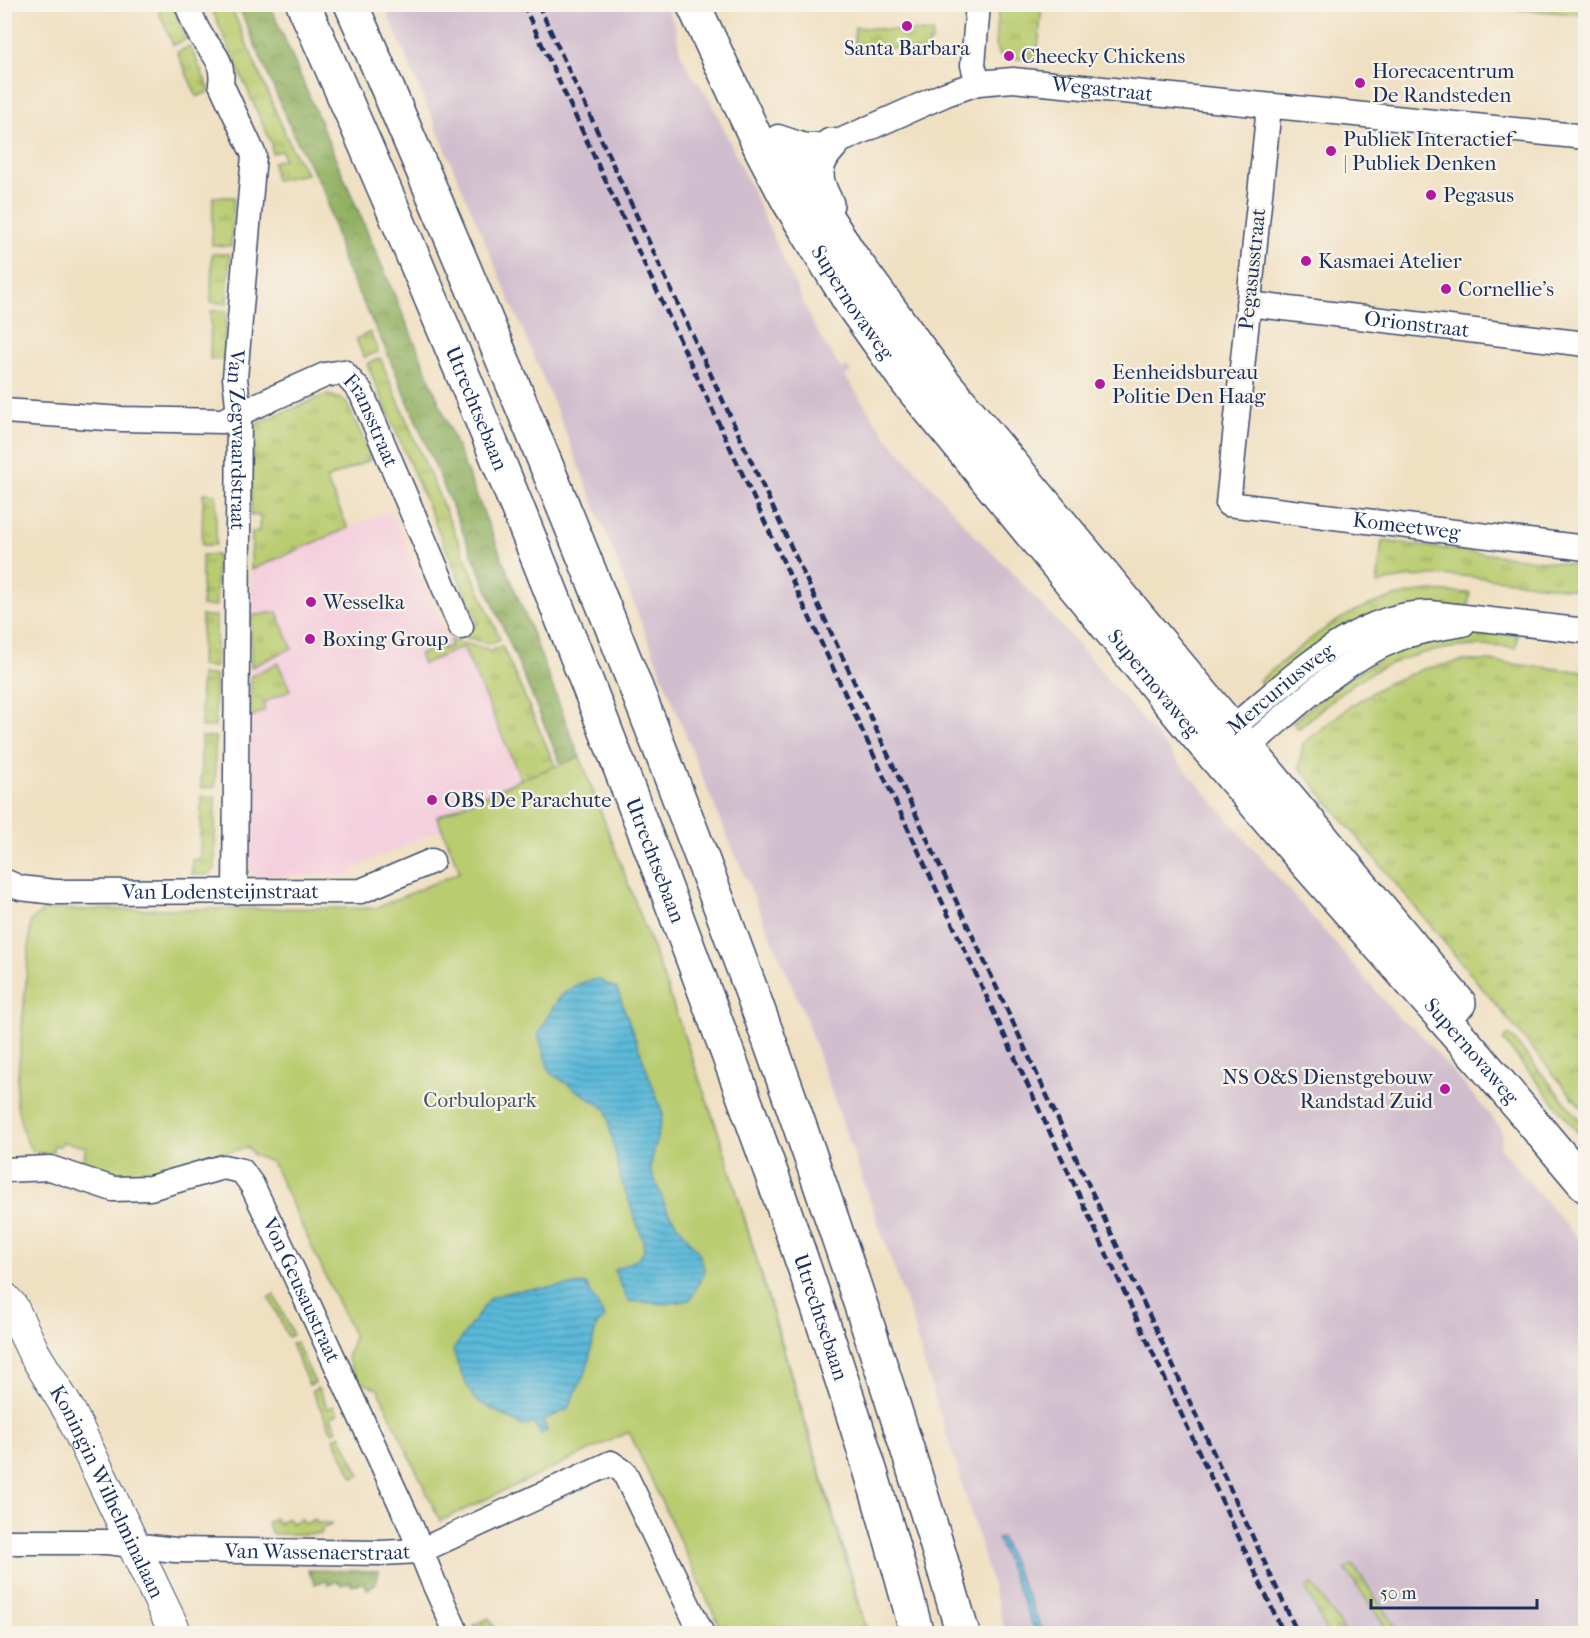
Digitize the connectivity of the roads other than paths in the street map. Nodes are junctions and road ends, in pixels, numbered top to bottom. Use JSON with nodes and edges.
{"nodes":[{"id":1,"x":187,"y":4,"type":"edge"},
{"id":2,"x":303,"y":4,"type":"edge"},
{"id":3,"x":351,"y":4,"type":"edge"},
{"id":4,"x":693,"y":4,"type":"edge"},
{"id":5,"x":716,"y":4,"type":"edge"},
{"id":6,"x":978,"y":4,"type":"edge"},
{"id":7,"x":978,"y":83,"type":"junction"},
{"id":8,"x":1269,"y":107,"type":"junction"},
{"id":9,"x":1586,"y":137,"type":"edge"},
{"id":10,"x":770,"y":144,"type":"junction"},
{"id":11,"x":831,"y":145,"type":"junction"},
{"id":12,"x":828,"y":223,"type":"junction"},
{"id":13,"x":1248,"y":304,"type":"junction"},
{"id":14,"x":1586,"y":344,"type":"edge"},
{"id":15,"x":4,"y":411,"type":"edge"},
{"id":16,"x":238,"y":414,"type":"junction"},
{"id":17,"x":1228,"y":504,"type":"joint"},
{"id":18,"x":1586,"y":548,"type":"edge"},
{"id":19,"x":461,"y":627,"type":"dead end"},
{"id":20,"x":1586,"y":632,"type":"edge"},
{"id":21,"x":1239,"y":739,"type":"junction"},
{"id":22,"x":1215,"y":757,"type":"junction"},
{"id":23,"x":432,"y":861,"type":"dead end"},
{"id":24,"x":4,"y":881,"type":"edge"},
{"id":25,"x":235,"y":892,"type":"junction"},
{"id":26,"x":1586,"y":1155,"type":"edge"},
{"id":27,"x":4,"y":1170,"type":"edge"},
{"id":28,"x":1586,"y":1186,"type":"edge"},
{"id":29,"x":4,"y":1299,"type":"edge"},
{"id":30,"x":4,"y":1332,"type":"edge"},
{"id":31,"x":34,"y":1353,"type":"junction"},
{"id":32,"x":4,"y":1542,"type":"edge"},
{"id":33,"x":134,"y":1545,"type":"junction"},
{"id":34,"x":420,"y":1551,"type":"junction"},
{"id":35,"x":176,"y":1634,"type":"edge"},
{"id":36,"x":457,"y":1634,"type":"edge"},
{"id":37,"x":702,"y":1634,"type":"edge"},
{"id":38,"x":917,"y":1634,"type":"edge"},
{"id":39,"x":963,"y":1634,"type":"edge"}],
"edges":[{"from":1,"to":16,"type":"street","name":"Van Zegwaardstraat"},
{"from":2,"to":38,"type":"main road","name":"Utrechtsebaan"},
{"from":3,"to":39,"type":"main road","name":"Utrechtsebaan"},
{"from":4,"to":10,"type":"main road"},
{"from":5,"to":10,"type":"main road"},
{"from":6,"to":7,"type":"street"},
{"from":7,"to":8,"type":"street","name":"Wegastraat"},
{"from":7,"to":11,"type":"street","name":"Wegastraat"},
{"from":8,"to":9,"type":"street","name":"Wegastraat"},
{"from":8,"to":13,"type":"street","name":"Pegasusstraat"},
{"from":10,"to":11,"type":"street","name":"Wegastraat"},
{"from":10,"to":12,"type":"main road","name":"Supernovaweg"},
{"from":10,"to":22,"type":"main road","name":"Supernovaweg"},
{"from":11,"to":12,"type":"main road"},
{"from":12,"to":21,"type":"main road","name":"Supernovaweg"},
{"from":13,"to":14,"type":"street","name":"Orionstraat"},
{"from":13,"to":17,"type":"street","name":"Pegasusstraat"},
{"from":15,"to":16,"type":"street","name":"Fransstraat"},
{"from":16,"to":19,"type":"street","name":"Fransstraat"},
{"from":16,"to":25,"type":"street","name":"Van Zegwaardstraat"},
{"from":17,"to":18,"type":"street","name":"Komeetweg"},
{"from":20,"to":21,"type":"street","name":"Mercuriusweg"},
{"from":21,"to":22,"type":"street","name":"Mercuriusweg"},
{"from":21,"to":26,"type":"main road","name":"Supernovaweg"},
{"from":22,"to":28,"type":"main road","name":"Supernovaweg"},
{"from":23,"to":25,"type":"street","name":"Van Lodensteijnstraat"},
{"from":24,"to":25,"type":"street","name":"Van Lodensteijnstraat"},
{"from":27,"to":34,"type":"street","name":"Von Geusaustraat"},
{"from":29,"to":31,"type":"street","name":"Koningin Wilhelminalaan"},
{"from":30,"to":31,"type":"street","name":"Koningin Wilhelminalaan"},
{"from":31,"to":33,"type":"street","name":"Koningin Wilhelminalaan"},
{"from":32,"to":33,"type":"street","name":"Van Wassenaerstraat"},
{"from":33,"to":34,"type":"street","name":"Van Wassenaerstraat"},
{"from":33,"to":35,"type":"street","name":"Koningin Wilhelminalaan"},
{"from":34,"to":36,"type":"street","name":"Von Geusaustraat"},
{"from":34,"to":37,"type":"street","name":"Van Wassenaerstraat"}]}
